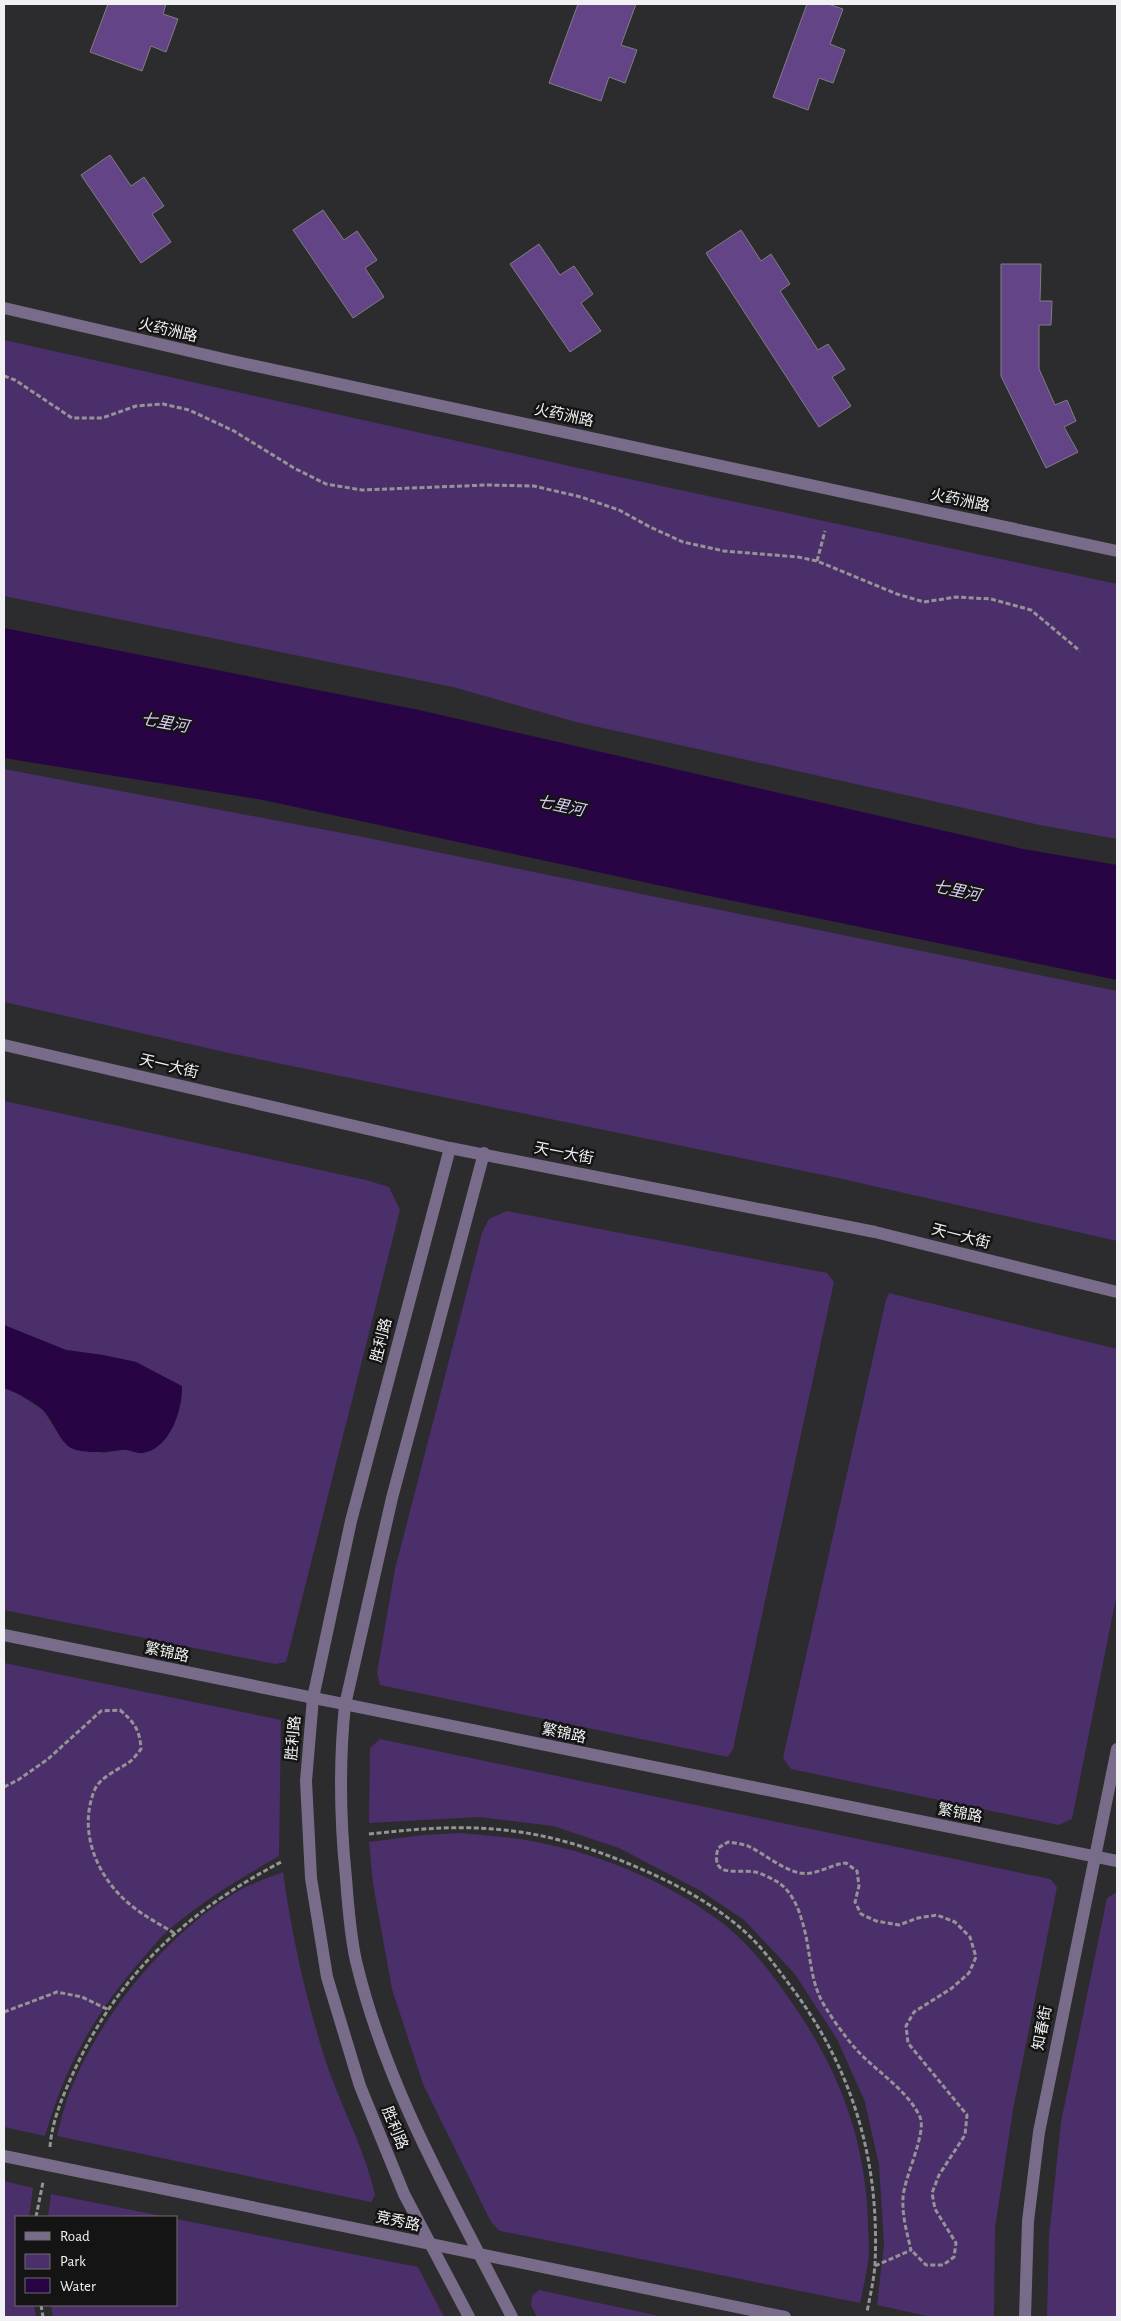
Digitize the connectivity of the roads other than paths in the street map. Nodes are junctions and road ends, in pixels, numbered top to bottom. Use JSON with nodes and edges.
{"nodes":[{"id":1,"x":4,"y":308,"type":"edge"},
{"id":2,"x":1117,"y":551,"type":"edge"},
{"id":3,"x":4,"y":1046,"type":"edge"},
{"id":4,"x":450,"y":1148,"type":"junction"},
{"id":5,"x":484,"y":1153,"type":"junction"},
{"id":6,"x":1117,"y":1292,"type":"edge"},
{"id":7,"x":4,"y":1635,"type":"edge"},
{"id":8,"x":313,"y":1698,"type":"junction"},
{"id":9,"x":345,"y":1705,"type":"junction"},
{"id":10,"x":1117,"y":1749,"type":"edge"},
{"id":11,"x":1094,"y":1856,"type":"junction"},
{"id":12,"x":1117,"y":1862,"type":"edge"},
{"id":13,"x":4,"y":2156,"type":"edge"},
{"id":14,"x":429,"y":2244,"type":"junction"},
{"id":15,"x":479,"y":2254,"type":"junction"},
{"id":16,"x":469,"y":2317,"type":"edge"},
{"id":17,"x":512,"y":2317,"type":"edge"},
{"id":18,"x":785,"y":2317,"type":"edge"},
{"id":19,"x":1025,"y":2317,"type":"edge"}],
"edges":[{"from":1,"to":2,"type":"street","name":"火药洲路"},
{"from":3,"to":4,"type":"street","name":"天一大街"},
{"from":4,"to":5,"type":"street","name":"天一大街"},
{"from":4,"to":8,"type":"street","name":"胜利路"},
{"from":5,"to":6,"type":"street","name":"天一大街"},
{"from":5,"to":9,"type":"street"},
{"from":7,"to":8,"type":"street","name":"繁锦路"},
{"from":8,"to":9,"type":"street","name":"繁锦路"},
{"from":8,"to":14,"type":"street","name":"胜利路"},
{"from":9,"to":11,"type":"street","name":"繁锦路"},
{"from":9,"to":15,"type":"street"},
{"from":10,"to":11,"type":"street","name":"知春街"},
{"from":11,"to":12,"type":"street","name":"繁锦路"},
{"from":11,"to":19,"type":"street","name":"知春街"},
{"from":13,"to":14,"type":"street","name":"竞秀路"},
{"from":14,"to":15,"type":"street","name":"竞秀路"},
{"from":14,"to":16,"type":"street","name":"胜利路"},
{"from":15,"to":17,"type":"street"},
{"from":15,"to":18,"type":"street","name":"竞秀路"}]}
